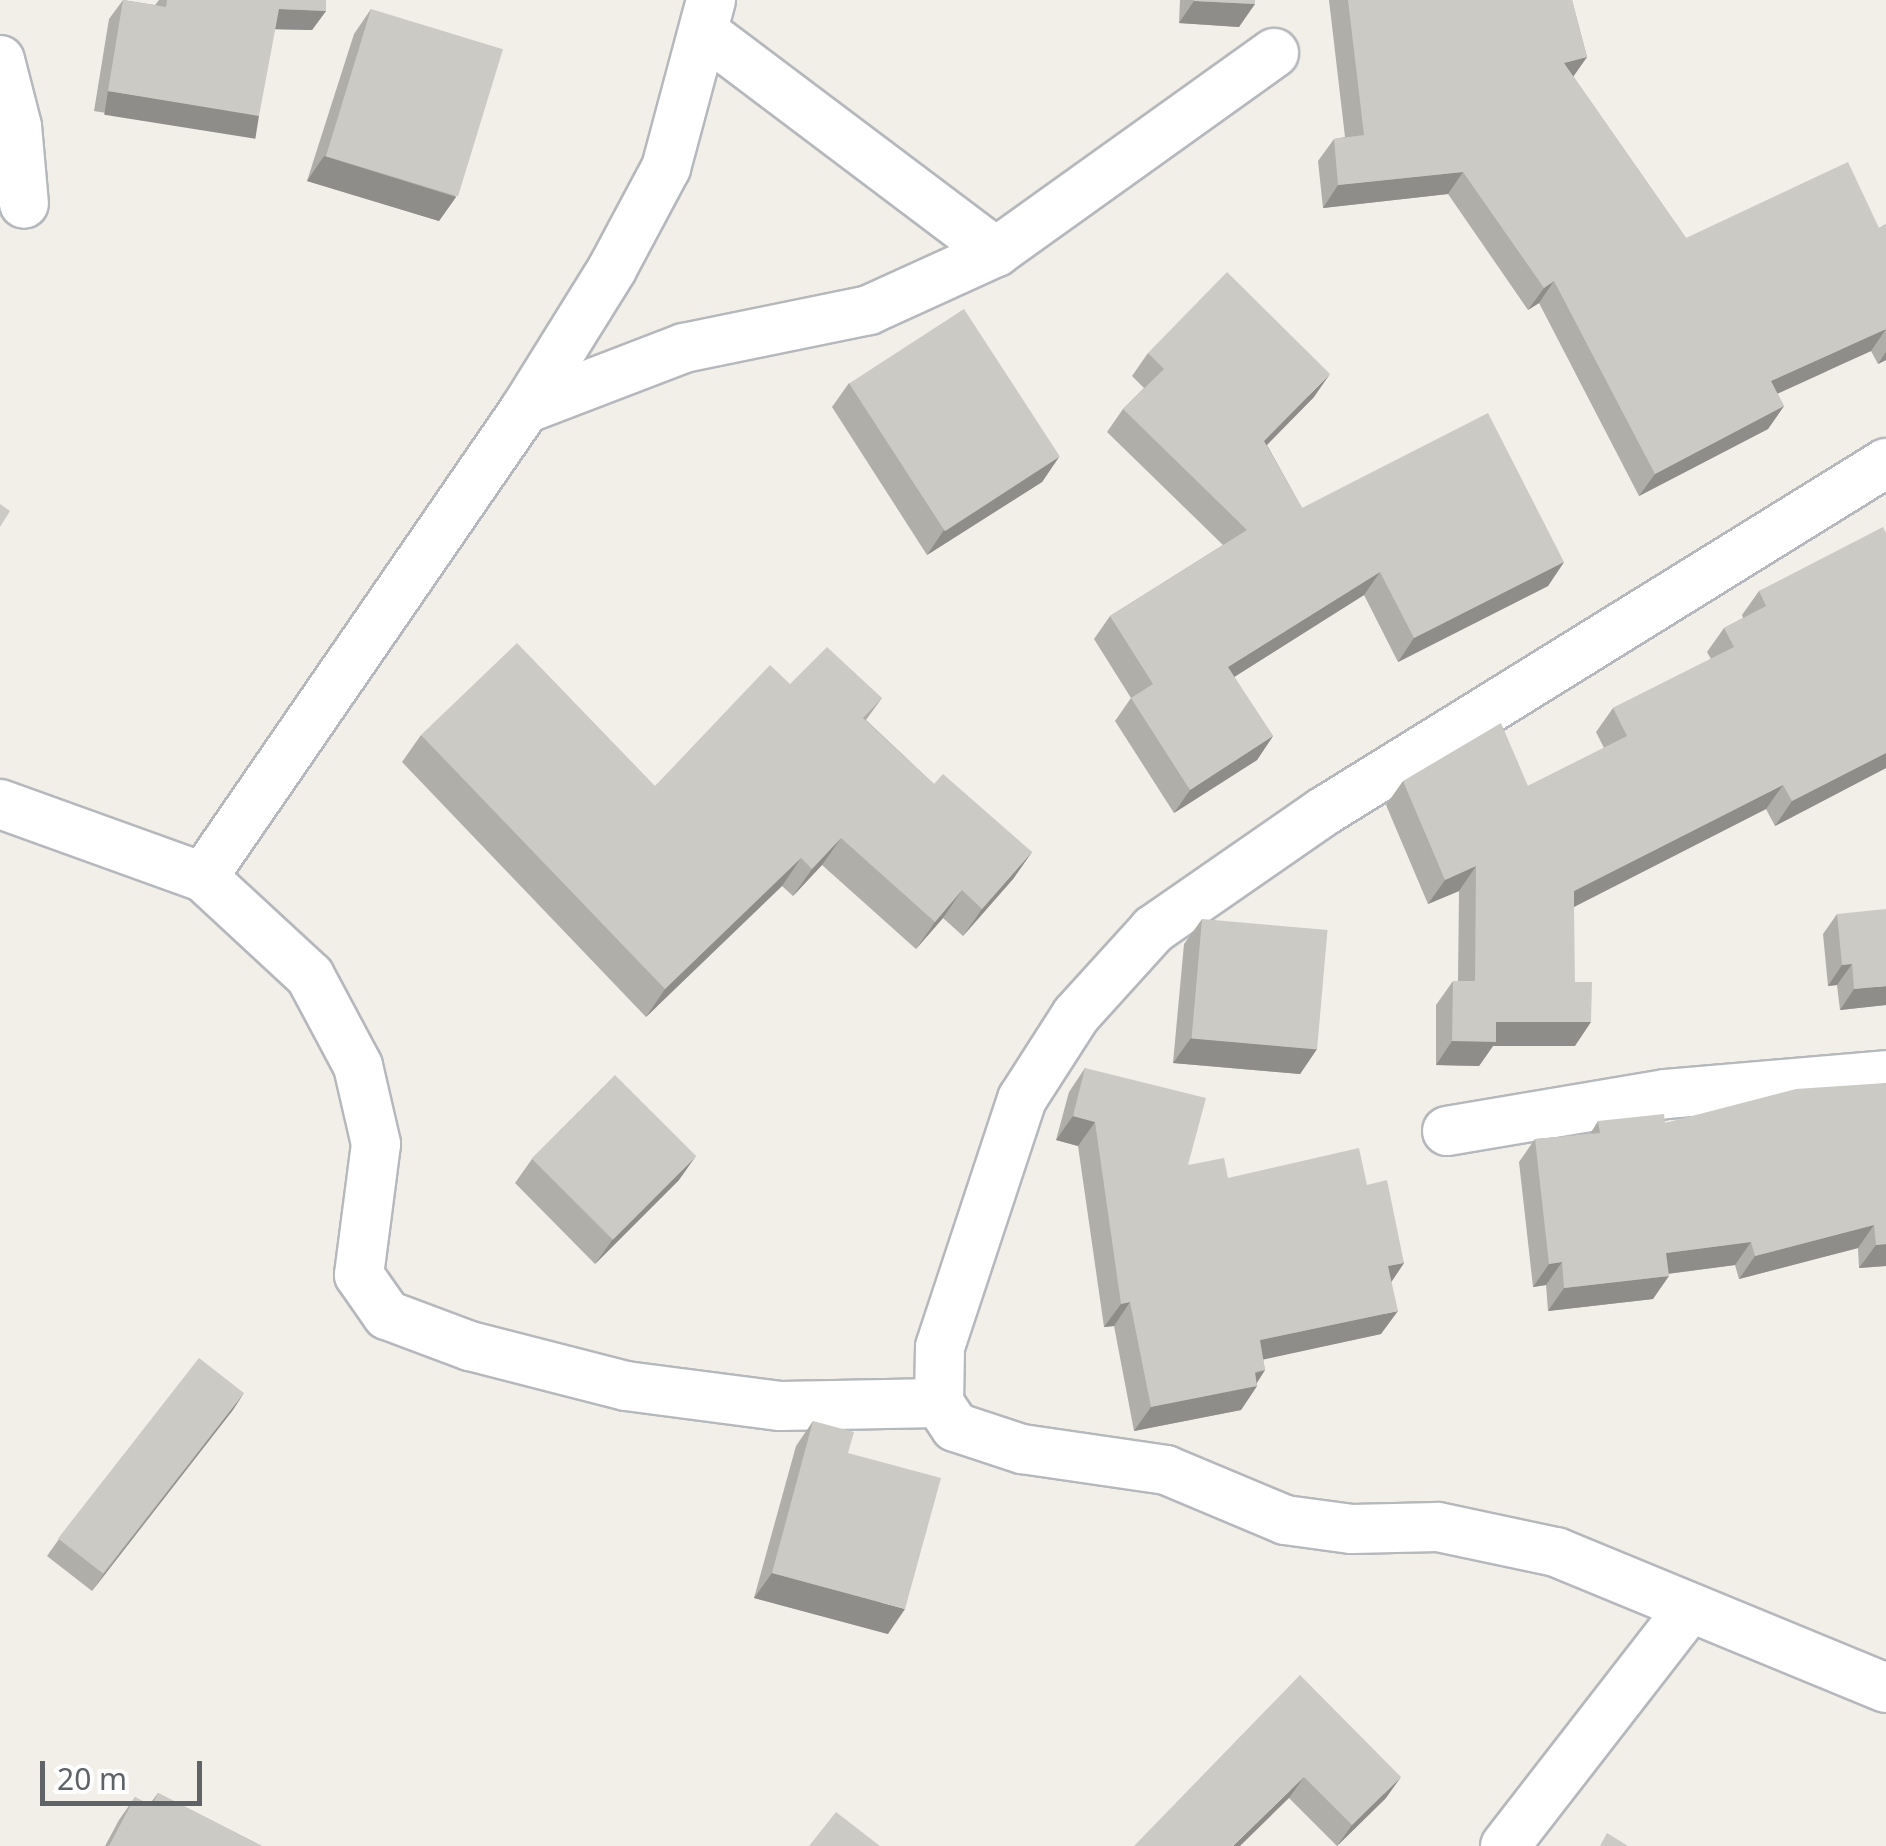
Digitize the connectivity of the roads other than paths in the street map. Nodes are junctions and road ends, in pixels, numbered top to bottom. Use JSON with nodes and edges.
{"nodes":[{"id":1,"x":708,"y":16,"type":"edge"},
{"id":2,"x":1274,"y":53,"type":"dead end"},
{"id":3,"x":0,"y":60,"type":"edge"},
{"id":4,"x":24,"y":204,"type":"dead end"},
{"id":5,"x":996,"y":252,"type":"junction"},
{"id":6,"x":526,"y":409,"type":"junction"},
{"id":7,"x":1886,"y":462,"type":"edge"},
{"id":8,"x":0,"y":804,"type":"edge"},
{"id":9,"x":204,"y":876,"type":"junction"},
{"id":10,"x":1886,"y":1075,"type":"edge"},
{"id":11,"x":1447,"y":1131,"type":"dead end"},
{"id":12,"x":939,"y":1403,"type":"junction"},
{"id":13,"x":1688,"y":1610,"type":"junction"},
{"id":14,"x":1886,"y":1688,"type":"edge"},
{"id":15,"x":1505,"y":1846,"type":"edge"}],
"edges":[{"from":1,"to":5,"type":"street"},
{"from":1,"to":6,"type":"street"},
{"from":2,"to":5,"type":"street"},
{"from":3,"to":4,"type":"street"},
{"from":5,"to":6,"type":"street"},
{"from":6,"to":9,"type":"street"},
{"from":7,"to":12,"type":"street"},
{"from":8,"to":9,"type":"street"},
{"from":9,"to":12,"type":"street"},
{"from":10,"to":11,"type":"street"},
{"from":12,"to":13,"type":"street"},
{"from":13,"to":14,"type":"street"},
{"from":13,"to":15,"type":"street"}]}
